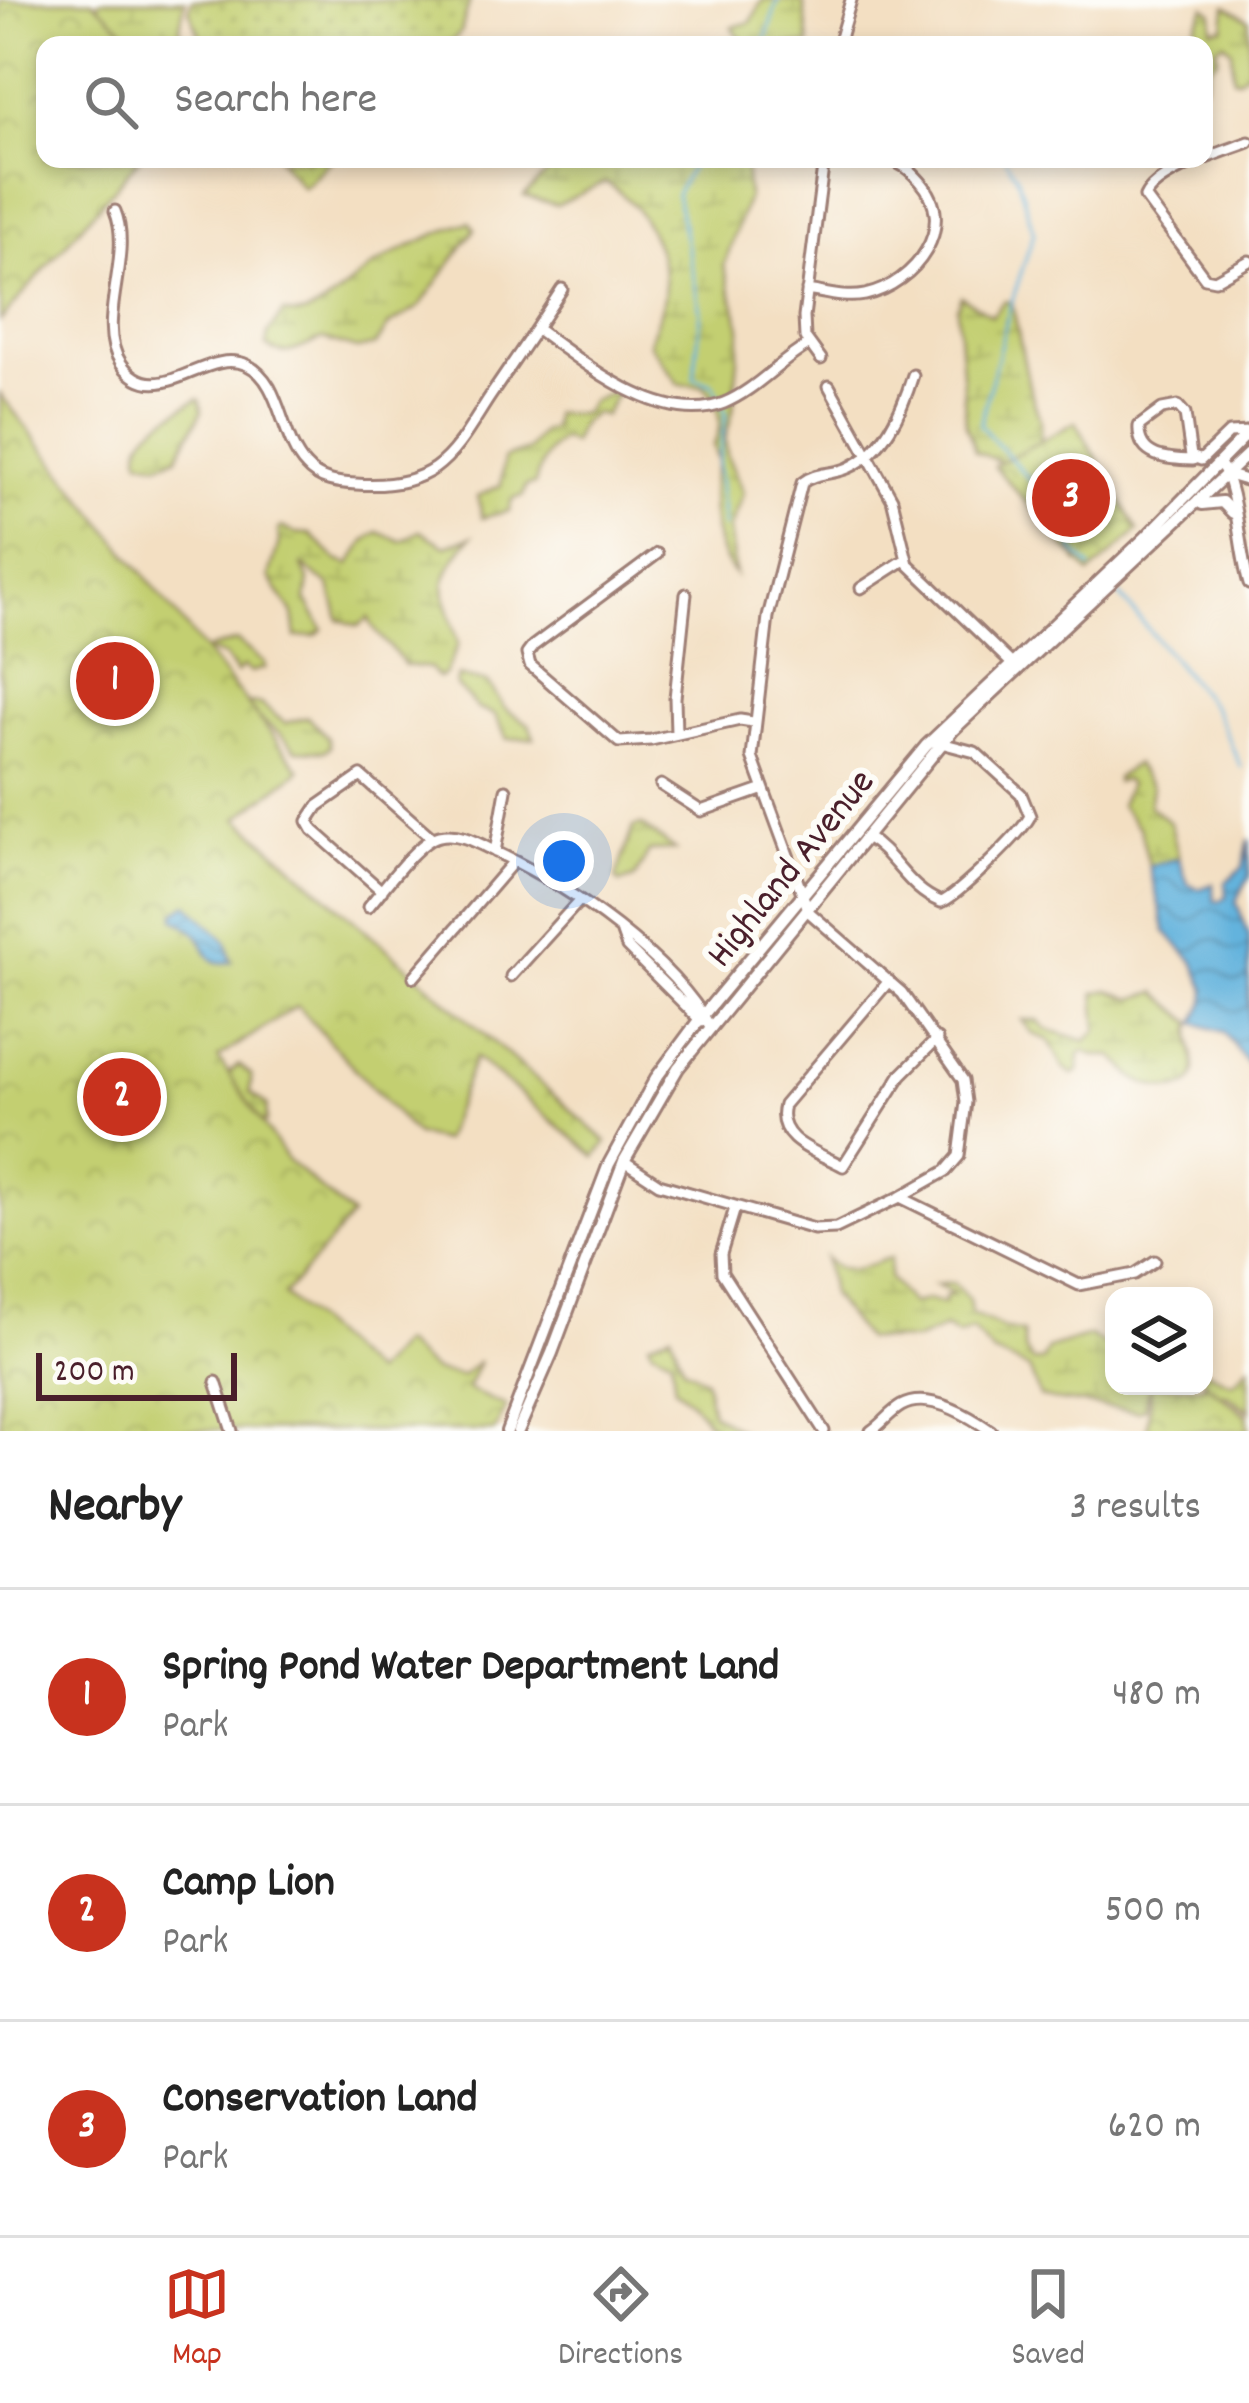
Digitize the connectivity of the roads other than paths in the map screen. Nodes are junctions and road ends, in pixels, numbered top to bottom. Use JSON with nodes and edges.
{"nodes":[{"id":1,"x":850,"y":0,"type":"edge"},
{"id":2,"x":840,"y":36,"type":"edge"},
{"id":3,"x":1249,"y":142,"type":"edge"},
{"id":4,"x":1213,"y":156,"type":"edge"},
{"id":5,"x":823,"y":168,"type":"edge"},
{"id":6,"x":904,"y":168,"type":"edge"},
{"id":7,"x":1184,"y":168,"type":"edge"},
{"id":8,"x":115,"y":211,"type":"dead end"},
{"id":9,"x":1249,"y":261,"type":"edge"},
{"id":10,"x":562,"y":289,"type":"dead end"},
{"id":11,"x":807,"y":290,"type":"junction"},
{"id":12,"x":536,"y":329,"type":"junction"},
{"id":13,"x":810,"y":344,"type":"junction"},
{"id":14,"x":821,"y":359,"type":"dead end"},
{"id":15,"x":913,"y":375,"type":"dead end"},
{"id":16,"x":830,"y":386,"type":"dead end"},
{"id":17,"x":1249,"y":432,"type":"edge"},
{"id":18,"x":1249,"y":453,"type":"edge"},
{"id":19,"x":868,"y":457,"type":"junction"},
{"id":20,"x":1193,"y":460,"type":"junction"},
{"id":21,"x":1220,"y":464,"type":"junction"},
{"id":22,"x":1229,"y":475,"type":"junction"},
{"id":23,"x":1249,"y":482,"type":"edge"},
{"id":24,"x":1194,"y":508,"type":"junction"},
{"id":25,"x":1233,"y":513,"type":"junction"},
{"id":26,"x":657,"y":554,"type":"dead end"},
{"id":27,"x":906,"y":560,"type":"junction"},
{"id":28,"x":1249,"y":584,"type":"edge"},
{"id":29,"x":862,"y":588,"type":"dead end"},
{"id":30,"x":686,"y":595,"type":"dead end"},
{"id":31,"x":1011,"y":663,"type":"junction"},
{"id":32,"x":753,"y":722,"type":"junction"},
{"id":33,"x":953,"y":730,"type":"junction"},
{"id":34,"x":676,"y":734,"type":"junction"},
{"id":35,"x":941,"y":743,"type":"junction"},
{"id":36,"x":964,"y":750,"type":"junction"},
{"id":37,"x":661,"y":785,"type":"dead end"},
{"id":38,"x":506,"y":790,"type":"dead end"},
{"id":39,"x":761,"y":790,"type":"junction"},
{"id":40,"x":866,"y":836,"type":"junction"},
{"id":41,"x":432,"y":838,"type":"junction"},
{"id":42,"x":573,"y":838,"type":"dead end"},
{"id":43,"x":495,"y":851,"type":"junction"},
{"id":44,"x":514,"y":861,"type":"junction"},
{"id":45,"x":560,"y":886,"type":"junction"},
{"id":46,"x":382,"y":891,"type":"junction"},
{"id":47,"x":802,"y":897,"type":"junction"},
{"id":48,"x":580,"y":900,"type":"junction"},
{"id":49,"x":368,"y":907,"type":"dead end"},
{"id":50,"x":808,"y":912,"type":"junction"},
{"id":51,"x":511,"y":976,"type":"dead end"},
{"id":52,"x":414,"y":977,"type":"dead end"},
{"id":53,"x":890,"y":981,"type":"junction"},
{"id":54,"x":701,"y":1017,"type":"junction"},
{"id":55,"x":711,"y":1028,"type":"junction"},
{"id":56,"x":937,"y":1039,"type":"junction"},
{"id":57,"x":624,"y":1161,"type":"junction"},
{"id":58,"x":900,"y":1197,"type":"junction"},
{"id":59,"x":735,"y":1208,"type":"junction"},
{"id":60,"x":1155,"y":1261,"type":"dead end"},
{"id":61,"x":216,"y":1382,"type":"dead end"},
{"id":62,"x":232,"y":1431,"type":"edge"},
{"id":63,"x":507,"y":1431,"type":"edge"},
{"id":64,"x":518,"y":1431,"type":"edge"},
{"id":65,"x":824,"y":1431,"type":"edge"},
{"id":66,"x":871,"y":1431,"type":"edge"},
{"id":67,"x":991,"y":1431,"type":"edge"}],
"edges":[{"from":1,"to":2,"type":"street"},
{"from":3,"to":4,"type":"street"},
{"from":5,"to":11,"type":"street"},
{"from":6,"to":11,"type":"street"},
{"from":7,"to":9,"type":"street"},
{"from":8,"to":12,"type":"street"},
{"from":10,"to":12,"type":"street"},
{"from":11,"to":13,"type":"street"},
{"from":12,"to":13,"type":"street"},
{"from":13,"to":14,"type":"street"},
{"from":15,"to":19,"type":"street"},
{"from":16,"to":19,"type":"street"},
{"from":17,"to":20,"type":"street"},
{"from":17,"to":21,"type":"main road","name":"Highland Avenue"},
{"from":18,"to":22,"type":"main road","name":"Highland Avenue"},
{"from":19,"to":27,"type":"street"},
{"from":19,"to":32,"type":"street"},
{"from":20,"to":20,"type":"street"},
{"from":21,"to":22,"type":"street"},
{"from":21,"to":31,"type":"main road","name":"Highland Avenue"},
{"from":22,"to":23,"type":"street"},
{"from":22,"to":24,"type":"main road","name":"Highland Avenue"},
{"from":22,"to":25,"type":"street"},
{"from":24,"to":25,"type":"main road"},
{"from":24,"to":33,"type":"main road","name":"Highland Avenue"},
{"from":25,"to":28,"type":"street"},
{"from":26,"to":34,"type":"street"},
{"from":27,"to":29,"type":"street"},
{"from":27,"to":31,"type":"street"},
{"from":30,"to":34,"type":"street"},
{"from":31,"to":47,"type":"main road","name":"Highland Avenue"},
{"from":32,"to":34,"type":"street"},
{"from":32,"to":39,"type":"street"},
{"from":33,"to":35,"type":"main road","name":"Highland Avenue"},
{"from":33,"to":36,"type":"street"},
{"from":35,"to":36,"type":"street"},
{"from":35,"to":40,"type":"main road","name":"Highland Avenue"},
{"from":36,"to":40,"type":"street"},
{"from":37,"to":39,"type":"street"},
{"from":38,"to":43,"type":"street"},
{"from":39,"to":47,"type":"street"},
{"from":40,"to":50,"type":"main road","name":"Highland Avenue"},
{"from":41,"to":43,"type":"street"},
{"from":41,"to":46,"type":"street"},
{"from":41,"to":46,"type":"street"},
{"from":42,"to":45,"type":"street"},
{"from":43,"to":44,"type":"street"},
{"from":44,"to":45,"type":"street"},
{"from":44,"to":52,"type":"street"},
{"from":45,"to":48,"type":"street"},
{"from":46,"to":49,"type":"street"},
{"from":47,"to":50,"type":"street"},
{"from":47,"to":54,"type":"main road","name":"Highland Avenue"},
{"from":48,"to":51,"type":"street"},
{"from":48,"to":54,"type":"street"},
{"from":50,"to":53,"type":"street"},
{"from":50,"to":55,"type":"main road","name":"Highland Avenue"},
{"from":53,"to":56,"type":"street"},
{"from":53,"to":56,"type":"street"},
{"from":54,"to":55,"type":"street"},
{"from":54,"to":63,"type":"main road","name":"Highland Avenue"},
{"from":55,"to":57,"type":"main road","name":"Highland Avenue"},
{"from":56,"to":58,"type":"street"},
{"from":57,"to":59,"type":"street"},
{"from":57,"to":64,"type":"main road","name":"Highland Avenue"},
{"from":58,"to":59,"type":"street"},
{"from":58,"to":60,"type":"street"},
{"from":59,"to":65,"type":"street"},
{"from":61,"to":62,"type":"street"},
{"from":66,"to":67,"type":"street"}]}
